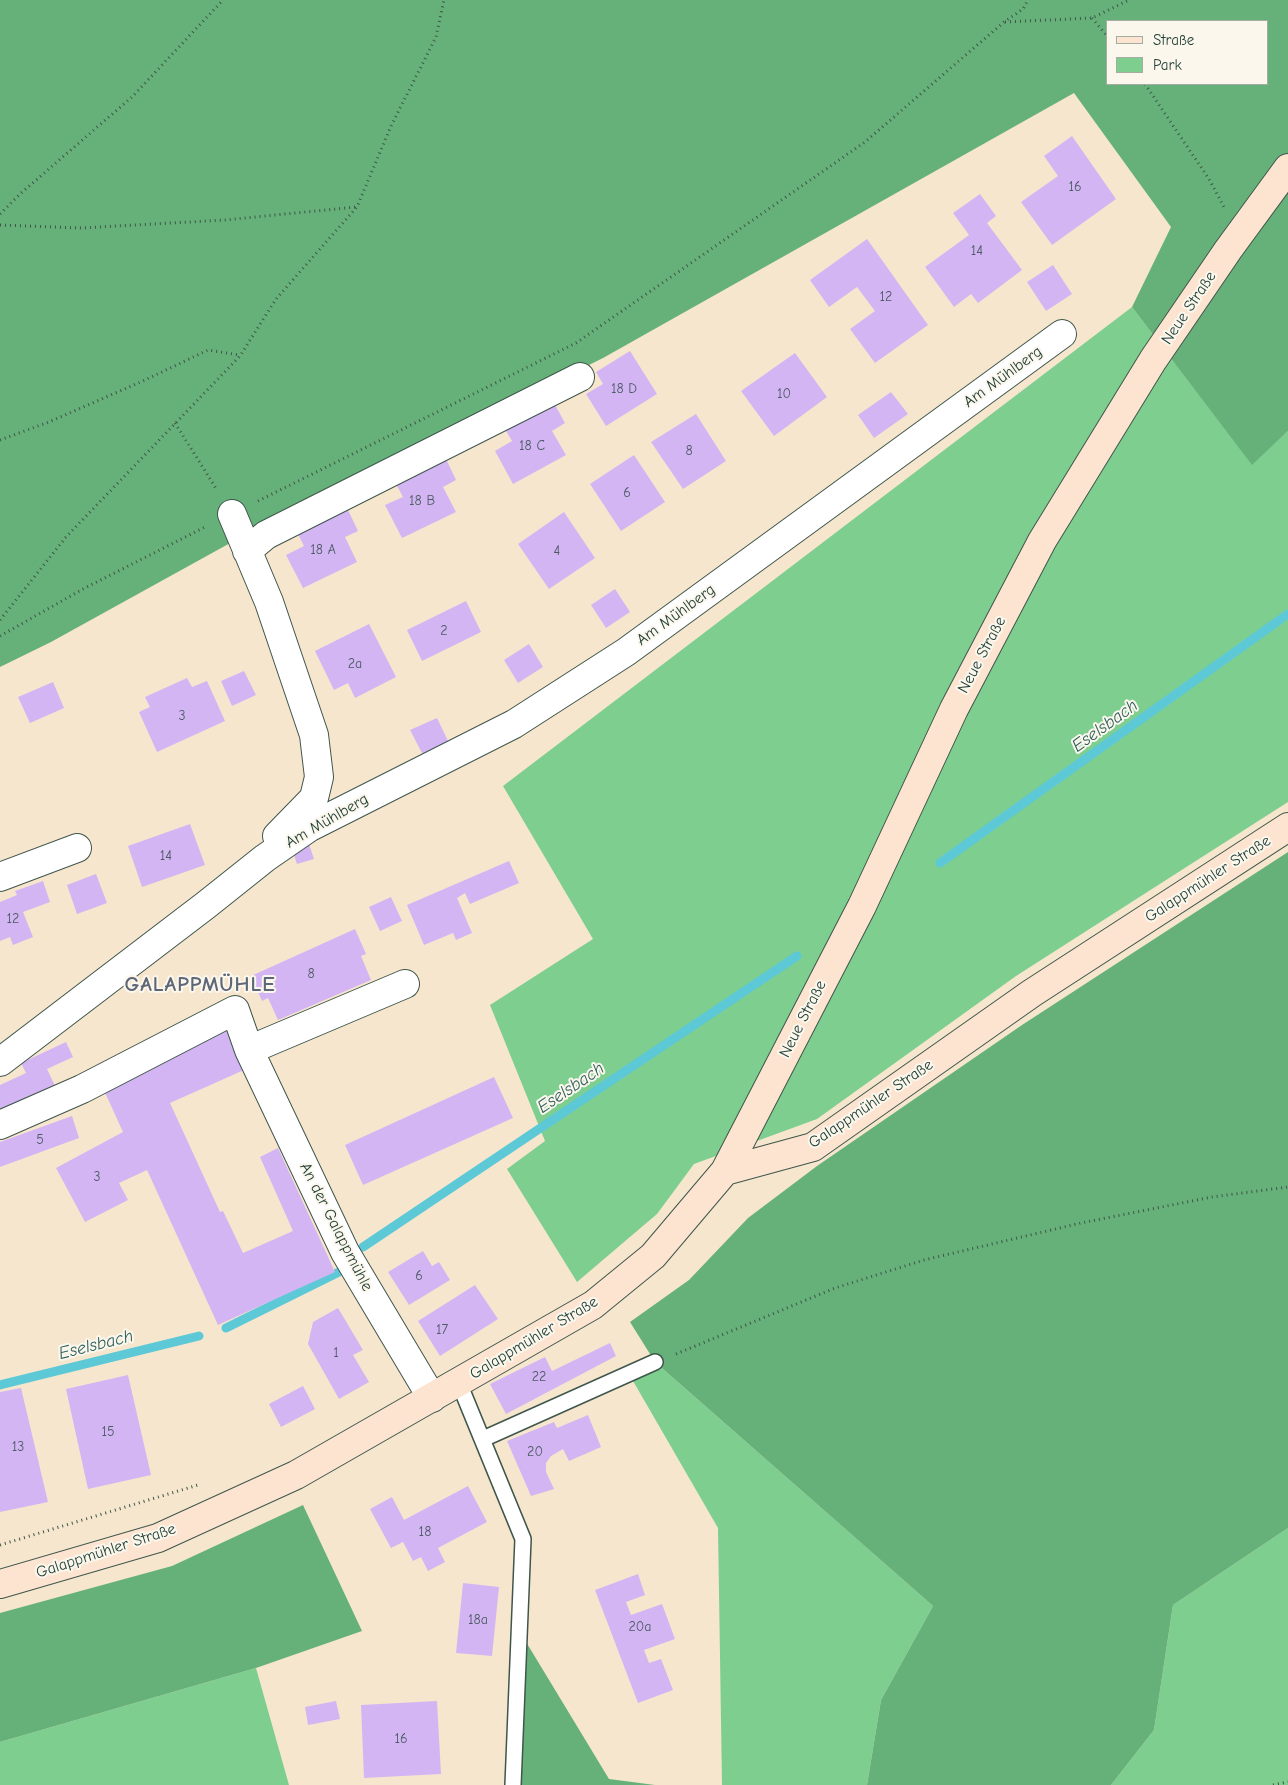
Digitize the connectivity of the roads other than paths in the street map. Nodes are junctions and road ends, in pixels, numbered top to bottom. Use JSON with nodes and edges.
{"nodes":[{"id":1,"x":1288,"y":168,"type":"edge"},
{"id":2,"x":1062,"y":334,"type":"dead end"},
{"id":3,"x":580,"y":376,"type":"dead end"},
{"id":4,"x":232,"y":514,"type":"road end"},
{"id":5,"x":247,"y":551,"type":"junction"},
{"id":6,"x":1288,"y":827,"type":"edge"},
{"id":7,"x":77,"y":848,"type":"dead end"},
{"id":8,"x":265,"y":858,"type":"junction"},
{"id":9,"x":0,"y":877,"type":"edge"},
{"id":10,"x":405,"y":984,"type":"dead end"},
{"id":11,"x":249,"y":1050,"type":"junction"},
{"id":12,"x":0,"y":1062,"type":"edge"},
{"id":13,"x":0,"y":1125,"type":"edge"},
{"id":14,"x":725,"y":1171,"type":"junction"},
{"id":15,"x":655,"y":1362,"type":"road end"},
{"id":16,"x":459,"y":1383,"type":"junction"},
{"id":17,"x":432,"y":1398,"type":"junction"},
{"id":18,"x":483,"y":1439,"type":"junction"},
{"id":19,"x":0,"y":1584,"type":"edge"},
{"id":20,"x":513,"y":1785,"type":"edge"}],
"edges":[{"from":1,"to":14,"type":"main road","name":"Neue Straße"},
{"from":2,"to":8,"type":"street","name":"Am Mühlberg"},
{"from":3,"to":5,"type":"street"},
{"from":4,"to":5,"type":"street","name":"Am Mühlberg"},
{"from":5,"to":8,"type":"street","name":"Am Mühlberg"},
{"from":6,"to":14,"type":"main road","name":"Galappmühler Straße"},
{"from":7,"to":9,"type":"street"},
{"from":8,"to":12,"type":"street","name":"Am Mühlberg"},
{"from":10,"to":11,"type":"street"},
{"from":11,"to":13,"type":"street","name":"An der Galappmühle"},
{"from":11,"to":17,"type":"street","name":"An der Galappmühle"},
{"from":14,"to":16,"type":"main road","name":"Galappmühler Straße"},
{"from":15,"to":18,"type":"lane"},
{"from":16,"to":17,"type":"main road","name":"Galappmühler Straße"},
{"from":16,"to":18,"type":"lane"},
{"from":17,"to":19,"type":"main road","name":"Galappmühler Straße"},
{"from":18,"to":20,"type":"lane"}]}
